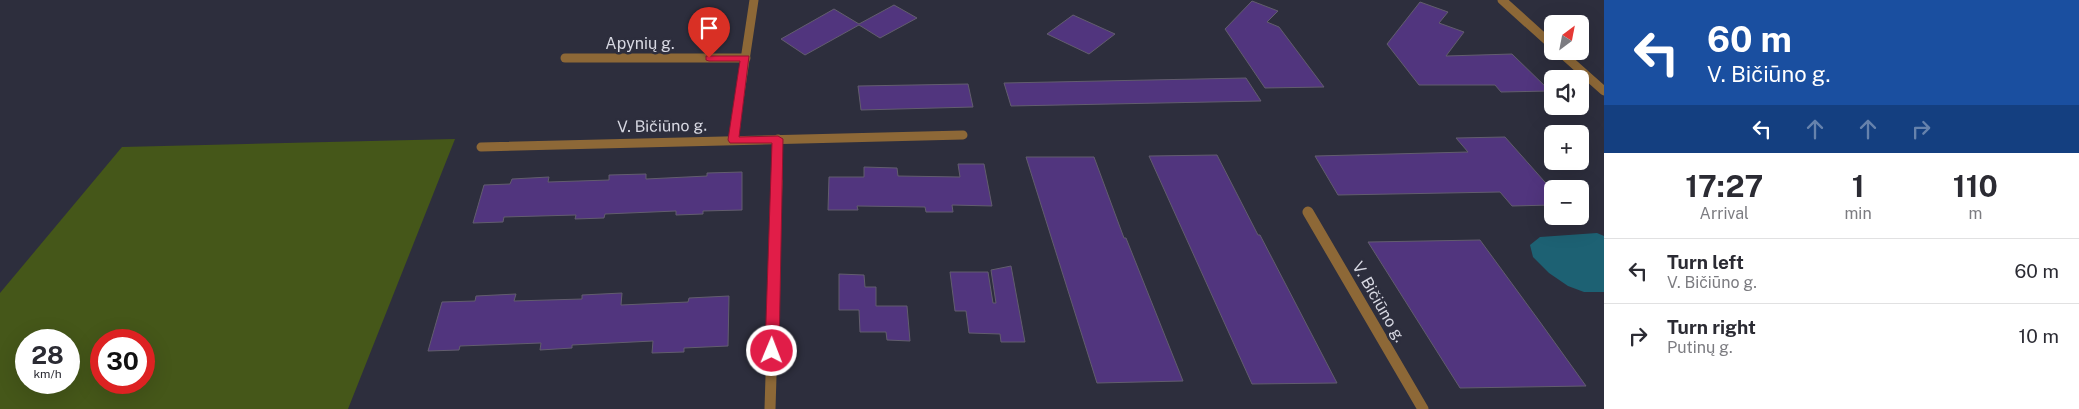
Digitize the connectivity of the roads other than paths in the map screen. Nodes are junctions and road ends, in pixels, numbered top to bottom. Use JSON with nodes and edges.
{"nodes":[{"id":1,"x":754,"y":0,"type":"edge"},
{"id":2,"x":1502,"y":0,"type":"edge"},
{"id":3,"x":1544,"y":38,"type":"edge"},
{"id":4,"x":565,"y":58,"type":"dead end"},
{"id":5,"x":746,"y":58,"type":"junction"},
{"id":6,"x":1569,"y":60,"type":"edge"},
{"id":7,"x":1604,"y":91,"type":"edge"},
{"id":8,"x":963,"y":135,"type":"dead end"},
{"id":9,"x":778,"y":139,"type":"junction"},
{"id":10,"x":733,"y":140,"type":"junction"},
{"id":11,"x":481,"y":147,"type":"dead end"},
{"id":12,"x":1308,"y":212,"type":"dead end"},
{"id":13,"x":770,"y":409,"type":"edge"},
{"id":14,"x":1422,"y":409,"type":"edge"}],
"edges":[{"from":1,"to":5,"type":"street"},
{"from":2,"to":3,"type":"street"},
{"from":4,"to":5,"type":"street","name":"Apynių g."},
{"from":5,"to":10,"type":"street"},
{"from":6,"to":7,"type":"street"},
{"from":8,"to":9,"type":"street","name":"V. Bičiūno g."},
{"from":9,"to":10,"type":"street","name":"V. Bičiūno g."},
{"from":9,"to":13,"type":"street"},
{"from":10,"to":11,"type":"street","name":"V. Bičiūno g."},
{"from":12,"to":14,"type":"street","name":"V. Bičiūno g."}]}
